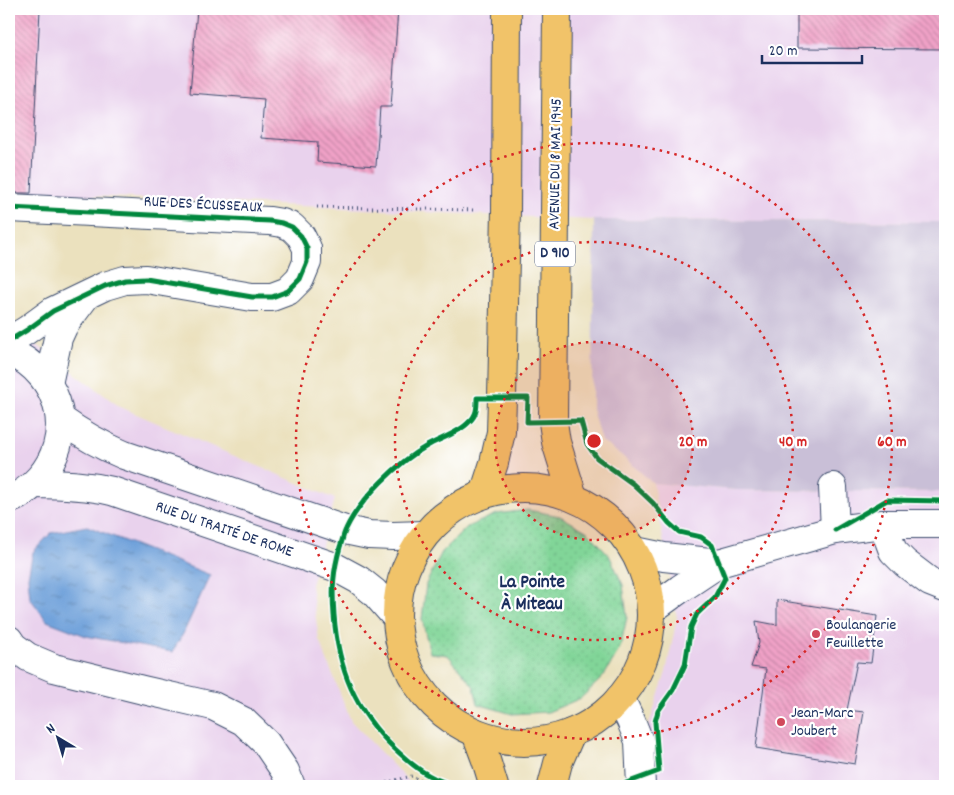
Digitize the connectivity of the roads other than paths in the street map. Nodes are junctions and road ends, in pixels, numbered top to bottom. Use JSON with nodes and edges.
{"nodes":[{"id":1,"x":507,"y":9,"type":"edge"},
{"id":2,"x":557,"y":9,"type":"edge"},
{"id":3,"x":9,"y":208,"type":"edge"},
{"id":4,"x":87,"y":294,"type":"junction"},
{"id":5,"x":9,"y":341,"type":"edge"},
{"id":6,"x":9,"y":352,"type":"edge"},
{"id":7,"x":48,"y":384,"type":"junction"},
{"id":8,"x":60,"y":419,"type":"junction"},
{"id":9,"x":35,"y":484,"type":"junction"},
{"id":10,"x":833,"y":487,"type":"dead end"},
{"id":11,"x":484,"y":494,"type":"junction"},
{"id":12,"x":573,"y":497,"type":"junction"},
{"id":13,"x":9,"y":500,"type":"edge"},
{"id":14,"x":883,"y":524,"type":"junction"},
{"id":15,"x":945,"y":524,"type":"edge"},
{"id":16,"x":835,"y":530,"type":"junction"},
{"id":17,"x":424,"y":535,"type":"junction"},
{"id":18,"x":635,"y":551,"type":"junction"},
{"id":19,"x":719,"y":563,"type":"junction"},
{"id":20,"x":945,"y":588,"type":"edge"},
{"id":21,"x":651,"y":610,"type":"junction"},
{"id":22,"x":396,"y":617,"type":"junction"},
{"id":23,"x":9,"y":640,"type":"edge"},
{"id":24,"x":620,"y":698,"type":"junction"},
{"id":25,"x":476,"y":733,"type":"junction"},
{"id":26,"x":571,"y":733,"type":"junction"},
{"id":27,"x":291,"y":786,"type":"edge"},
{"id":28,"x":494,"y":786,"type":"edge"},
{"id":29,"x":552,"y":786,"type":"edge"},
{"id":30,"x":641,"y":786,"type":"edge"}],
"edges":[{"from":1,"to":11,"type":"main road"},
{"from":2,"to":12,"type":"main road","name":"AVENUE DU 8 MAI 1945","number":"D 910"},
{"from":3,"to":4,"type":"street","name":"RUE DES ÉCUSSEAUX"},
{"from":4,"to":5,"type":"street"},
{"from":4,"to":7,"type":"street"},
{"from":6,"to":7,"type":"street"},
{"from":7,"to":8,"type":"street"},
{"from":8,"to":9,"type":"street"},
{"from":8,"to":17,"type":"street"},
{"from":9,"to":13,"type":"street"},
{"from":9,"to":22,"type":"street","name":"RUE DU TRAITÉ DE ROME"},
{"from":10,"to":16,"type":"street"},
{"from":11,"to":12,"type":"main road"},
{"from":11,"to":17,"type":"main road"},
{"from":12,"to":18,"type":"main road"},
{"from":14,"to":15,"type":"street"},
{"from":14,"to":16,"type":"street"},
{"from":14,"to":20,"type":"street"},
{"from":16,"to":19,"type":"street"},
{"from":17,"to":22,"type":"main road"},
{"from":18,"to":19,"type":"street"},
{"from":18,"to":21,"type":"main road"},
{"from":19,"to":21,"type":"street"},
{"from":21,"to":24,"type":"main road"},
{"from":22,"to":25,"type":"main road"},
{"from":23,"to":27,"type":"street"},
{"from":24,"to":26,"type":"main road"},
{"from":24,"to":30,"type":"street"},
{"from":25,"to":26,"type":"main road"},
{"from":25,"to":28,"type":"main road"},
{"from":26,"to":29,"type":"main road"}]}
